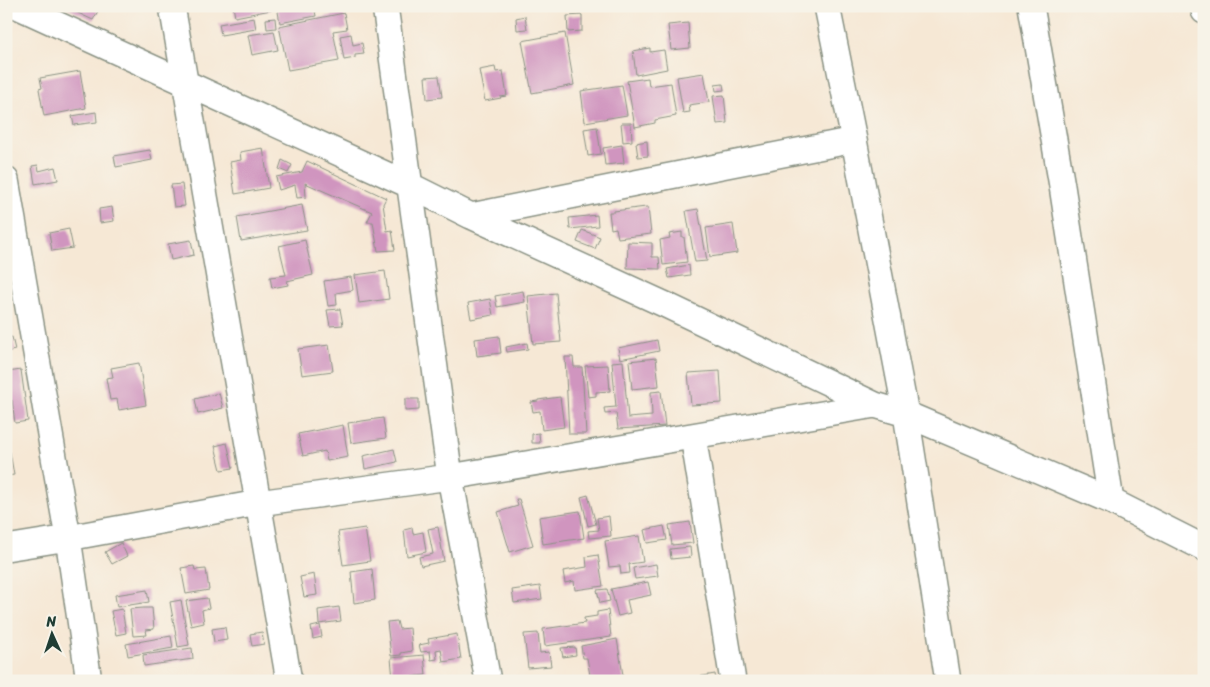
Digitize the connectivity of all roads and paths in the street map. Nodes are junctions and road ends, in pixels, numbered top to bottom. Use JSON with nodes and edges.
{"nodes":[{"id":1,"x":17,"y":6,"type":"edge"},
{"id":2,"x":172,"y":6,"type":"edge"},
{"id":3,"x":385,"y":6,"type":"edge"},
{"id":4,"x":827,"y":6,"type":"edge"},
{"id":5,"x":1031,"y":6,"type":"edge"},
{"id":6,"x":1203,"y":6,"type":"edge"},
{"id":7,"x":1204,"y":10,"type":"edge"},
{"id":8,"x":185,"y":83,"type":"junction"},
{"id":9,"x":854,"y":140,"type":"junction"},
{"id":10,"x":6,"y":180,"type":"edge"},
{"id":11,"x":409,"y":185,"type":"junction"},
{"id":12,"x":471,"y":216,"type":"junction"},
{"id":13,"x":875,"y":405,"type":"junction"},
{"id":14,"x":906,"y":414,"type":"junction"},
{"id":15,"x":693,"y":436,"type":"junction"},
{"id":16,"x":450,"y":477,"type":"junction"},
{"id":17,"x":1111,"y":501,"type":"junction"},
{"id":18,"x":258,"y":503,"type":"junction"},
{"id":19,"x":68,"y":538,"type":"junction"},
{"id":20,"x":6,"y":548,"type":"edge"},
{"id":21,"x":1204,"y":548,"type":"edge"},
{"id":22,"x":89,"y":681,"type":"edge"},
{"id":23,"x":289,"y":681,"type":"edge"},
{"id":24,"x":488,"y":681,"type":"edge"},
{"id":25,"x":733,"y":681,"type":"edge"},
{"id":26,"x":948,"y":681,"type":"edge"}],
"edges":[{"from":1,"to":8,"type":"street"},
{"from":2,"to":8,"type":"street"},
{"from":3,"to":11,"type":"street"},
{"from":4,"to":9,"type":"street"},
{"from":5,"to":17,"type":"street"},
{"from":6,"to":7,"type":"street"},
{"from":8,"to":11,"type":"street"},
{"from":8,"to":18,"type":"street"},
{"from":9,"to":12,"type":"street"},
{"from":9,"to":14,"type":"street"},
{"from":10,"to":19,"type":"street"},
{"from":11,"to":12,"type":"street"},
{"from":11,"to":16,"type":"street"},
{"from":12,"to":13,"type":"street"},
{"from":13,"to":14,"type":"street"},
{"from":13,"to":15,"type":"street"},
{"from":14,"to":17,"type":"street"},
{"from":14,"to":26,"type":"street"},
{"from":15,"to":16,"type":"street"},
{"from":15,"to":25,"type":"street"},
{"from":16,"to":18,"type":"street"},
{"from":16,"to":24,"type":"street"},
{"from":17,"to":21,"type":"street"},
{"from":18,"to":19,"type":"street"},
{"from":18,"to":23,"type":"street"},
{"from":19,"to":20,"type":"street"},
{"from":19,"to":22,"type":"street"}]}
